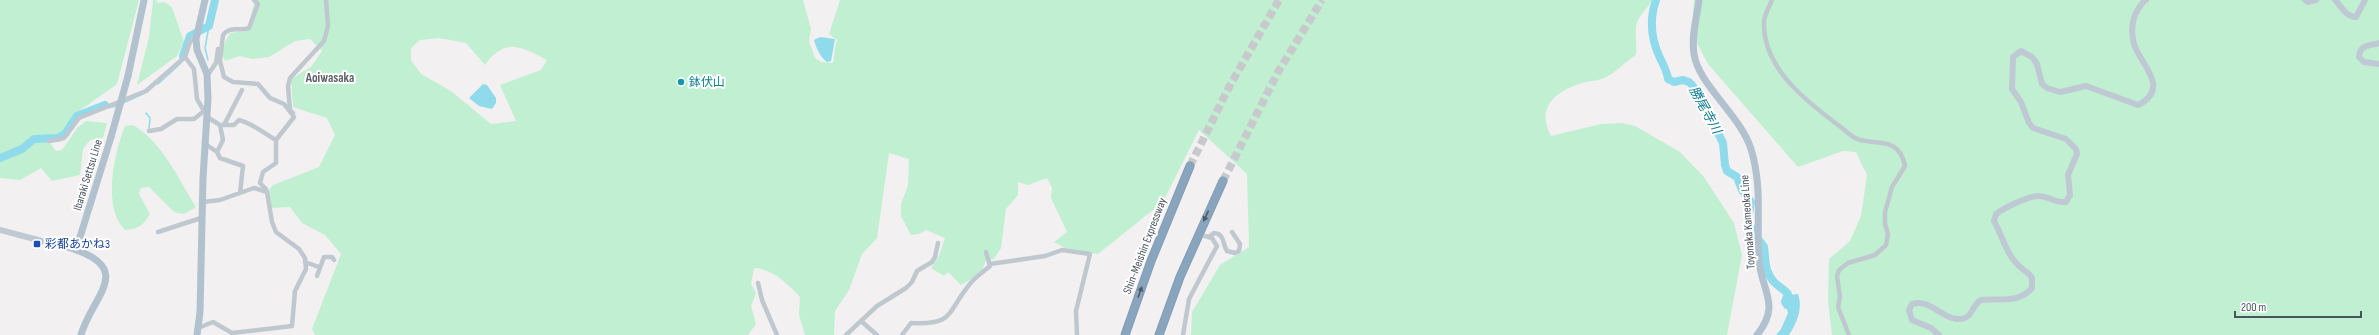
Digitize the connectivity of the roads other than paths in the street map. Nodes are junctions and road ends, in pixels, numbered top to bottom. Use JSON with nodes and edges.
{"nodes":[{"id":1,"x":144,"y":0,"type":"edge"},
{"id":2,"x":205,"y":0,"type":"edge"},
{"id":3,"x":254,"y":0,"type":"edge"},
{"id":4,"x":326,"y":0,"type":"edge"},
{"id":5,"x":1699,"y":0,"type":"edge"},
{"id":6,"x":1772,"y":0,"type":"edge"},
{"id":7,"x":2146,"y":0,"type":"edge"},
{"id":8,"x":2305,"y":0,"type":"edge"},
{"id":9,"x":2316,"y":0,"type":"edge"},
{"id":10,"x":2335,"y":0,"type":"edge"},
{"id":11,"x":2365,"y":0,"type":"edge"},
{"id":12,"x":197,"y":35,"type":"junction"},
{"id":13,"x":2379,"y":43,"type":"edge"},
{"id":14,"x":220,"y":48,"type":"junction"},
{"id":15,"x":185,"y":57,"type":"junction"},
{"id":16,"x":2379,"y":64,"type":"edge"},
{"id":17,"x":207,"y":76,"type":"junction"},
{"id":18,"x":242,"y":90,"type":"dead end"},
{"id":19,"x":205,"y":111,"type":"junction"},
{"id":20,"x":294,"y":117,"type":"junction"},
{"id":21,"x":222,"y":125,"type":"junction"},
{"id":22,"x":149,"y":131,"type":"dead end"},
{"id":23,"x":276,"y":140,"type":"junction"},
{"id":24,"x":49,"y":142,"type":"dead end"},
{"id":25,"x":204,"y":143,"type":"junction"},
{"id":26,"x":217,"y":152,"type":"junction"},
{"id":27,"x":1190,"y":166,"type":"tunnel mouth"},
{"id":28,"x":1223,"y":180,"type":"tunnel mouth"},
{"id":29,"x":267,"y":192,"type":"junction"},
{"id":30,"x":240,"y":193,"type":"junction"},
{"id":31,"x":202,"y":202,"type":"junction"},
{"id":32,"x":202,"y":218,"type":"junction"},
{"id":33,"x":0,"y":230,"type":"edge"},
{"id":34,"x":158,"y":232,"type":"dead end"},
{"id":35,"x":1232,"y":232,"type":"dead end"},
{"id":36,"x":938,"y":243,"type":"dead end"},
{"id":37,"x":76,"y":250,"type":"junction"},
{"id":38,"x":986,"y":252,"type":"dead end"},
{"id":39,"x":334,"y":260,"type":"dead end"},
{"id":40,"x":305,"y":262,"type":"junction"},
{"id":41,"x":990,"y":264,"type":"junction"},
{"id":42,"x":319,"y":267,"type":"junction"},
{"id":43,"x":317,"y":276,"type":"dead end"},
{"id":44,"x":758,"y":283,"type":"dead end"},
{"id":45,"x":861,"y":321,"type":"junction"},
{"id":46,"x":198,"y":332,"type":"edge"},
{"id":47,"x":1126,"y":332,"type":"edge"},
{"id":48,"x":81,"y":335,"type":"edge"},
{"id":49,"x":777,"y":335,"type":"edge"},
{"id":50,"x":846,"y":335,"type":"edge"},
{"id":51,"x":877,"y":335,"type":"edge"},
{"id":52,"x":902,"y":335,"type":"edge"},
{"id":53,"x":1077,"y":335,"type":"edge"},
{"id":54,"x":1159,"y":335,"type":"edge"},
{"id":55,"x":1183,"y":335,"type":"edge"},
{"id":56,"x":1757,"y":335,"type":"edge"},
{"id":57,"x":1849,"y":335,"type":"edge"},
{"id":58,"x":1939,"y":335,"type":"edge"}],
"edges":[{"from":1,"to":37,"type":"main road","name":"Ibaraki Settsu Line","bridge":true},
{"from":2,"to":12,"type":"main road"},
{"from":3,"to":14,"type":"street"},
{"from":4,"to":20,"type":"street"},
{"from":5,"to":56,"type":"main road","name":"Toyonaka Kameoka Line"},
{"from":6,"to":57,"type":"street"},
{"from":7,"to":58,"type":"street"},
{"from":8,"to":9,"type":"street"},
{"from":10,"to":11,"type":"street"},
{"from":12,"to":15,"type":"street"},
{"from":12,"to":17,"type":"main road"},
{"from":13,"to":16,"type":"street"},
{"from":14,"to":17,"type":"street"},
{"from":14,"to":20,"type":"street"},
{"from":15,"to":19,"type":"street"},
{"from":15,"to":24,"type":"street"},
{"from":17,"to":19,"type":"main road"},
{"from":18,"to":21,"type":"street"},
{"from":19,"to":21,"type":"street"},
{"from":19,"to":22,"type":"street"},
{"from":19,"to":25,"type":"main road"},
{"from":20,"to":23,"type":"street"},
{"from":21,"to":23,"type":"street"},
{"from":21,"to":26,"type":"street"},
{"from":23,"to":29,"type":"street"},
{"from":25,"to":26,"type":"street"},
{"from":25,"to":31,"type":"main road"},
{"from":26,"to":30,"type":"street"},
{"from":47,"to":27,"type":"highway","name":"Shin-Meishin Expressway","one_way":true},
{"from":28,"to":54,"type":"highway","one_way":true},
{"from":29,"to":30,"type":"street"},
{"from":29,"to":40,"type":"street"},
{"from":30,"to":31,"type":"street"},
{"from":31,"to":32,"type":"main road"},
{"from":32,"to":34,"type":"street"},
{"from":32,"to":46,"type":"main road"},
{"from":33,"to":37,"type":"street"},
{"from":35,"to":55,"type":"street"},
{"from":36,"to":45,"type":"street"},
{"from":37,"to":48,"type":"main road"},
{"from":38,"to":41,"type":"street"},
{"from":39,"to":42,"type":"street"},
{"from":40,"to":42,"type":"street"},
{"from":40,"to":46,"type":"street"},
{"from":41,"to":52,"type":"street"},
{"from":41,"to":53,"type":"street"},
{"from":42,"to":43,"type":"street"},
{"from":44,"to":49,"type":"street"},
{"from":45,"to":50,"type":"street"},
{"from":45,"to":51,"type":"street"}]}
